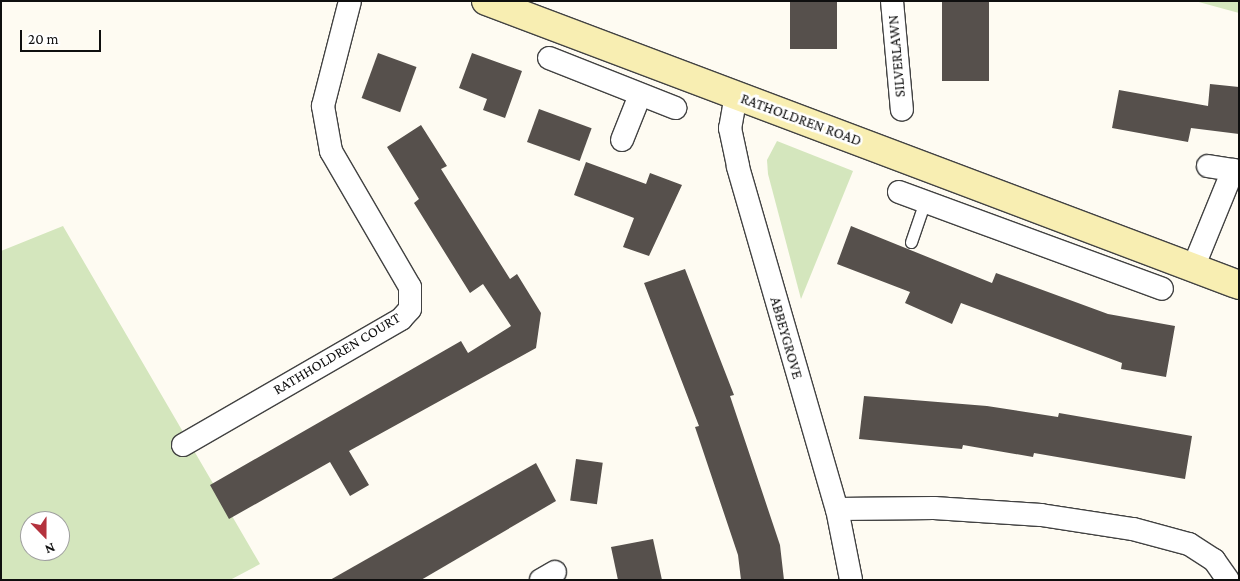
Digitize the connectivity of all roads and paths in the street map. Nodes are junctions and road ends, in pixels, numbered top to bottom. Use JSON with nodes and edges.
{"nodes":[{"id":1,"x":350,"y":1,"type":"edge"},
{"id":2,"x":486,"y":1,"type":"edge"},
{"id":3,"x":892,"y":1,"type":"edge"},
{"id":4,"x":605,"y":46,"type":"junction"},
{"id":5,"x":549,"y":58,"type":"dead end"},
{"id":6,"x":594,"y":76,"type":"junction"},
{"id":7,"x":640,"y":95,"type":"junction"},
{"id":8,"x":736,"y":95,"type":"junction"},
{"id":9,"x":675,"y":108,"type":"dead end"},
{"id":10,"x":902,"y":110,"type":"dead end"},
{"id":11,"x":622,"y":140,"type":"dead end"},
{"id":12,"x":1208,"y":166,"type":"dead end"},
{"id":13,"x":1236,"y":171,"type":"edge"},
{"id":14,"x":899,"y":192,"type":"dead end"},
{"id":15,"x":925,"y":201,"type":"junction"},
{"id":16,"x":1116,"y":238,"type":"junction"},
{"id":17,"x":911,"y":242,"type":"dead end"},
{"id":18,"x":1105,"y":268,"type":"junction"},
{"id":19,"x":1192,"y":268,"type":"junction"},
{"id":20,"x":1239,"y":285,"type":"edge"},
{"id":21,"x":1162,"y":289,"type":"dead end"},
{"id":22,"x":183,"y":445,"type":"dead end"},
{"id":23,"x":836,"y":508,"type":"junction"},
{"id":24,"x":851,"y":580,"type":"edge"},
{"id":25,"x":1228,"y":580,"type":"edge"}],
"edges":[{"from":1,"to":22,"type":"street","name":"RATHHOLDREN COURT"},
{"from":2,"to":4,"type":"street","name":"RATHOLDREN ROAD"},
{"from":3,"to":10,"type":"street","name":"SILVERLAWN"},
{"from":4,"to":6,"type":"street"},
{"from":4,"to":8,"type":"street","name":"RATHOLDREN ROAD"},
{"from":5,"to":6,"type":"street"},
{"from":6,"to":7,"type":"street"},
{"from":7,"to":9,"type":"street"},
{"from":7,"to":11,"type":"street"},
{"from":8,"to":16,"type":"street","name":"RATHOLDREN ROAD"},
{"from":8,"to":23,"type":"street","name":"ABBEYGROVE"},
{"from":12,"to":13,"type":"street"},
{"from":13,"to":19,"type":"street"},
{"from":14,"to":15,"type":"street"},
{"from":15,"to":17,"type":"lane"},
{"from":15,"to":18,"type":"street"},
{"from":16,"to":18,"type":"street"},
{"from":16,"to":19,"type":"street","name":"RATHOLDREN ROAD"},
{"from":18,"to":21,"type":"street"},
{"from":19,"to":20,"type":"street","name":"RATHOLDREN ROAD"},
{"from":23,"to":24,"type":"street","name":"ABBEYGROVE"},
{"from":23,"to":25,"type":"street"}]}
